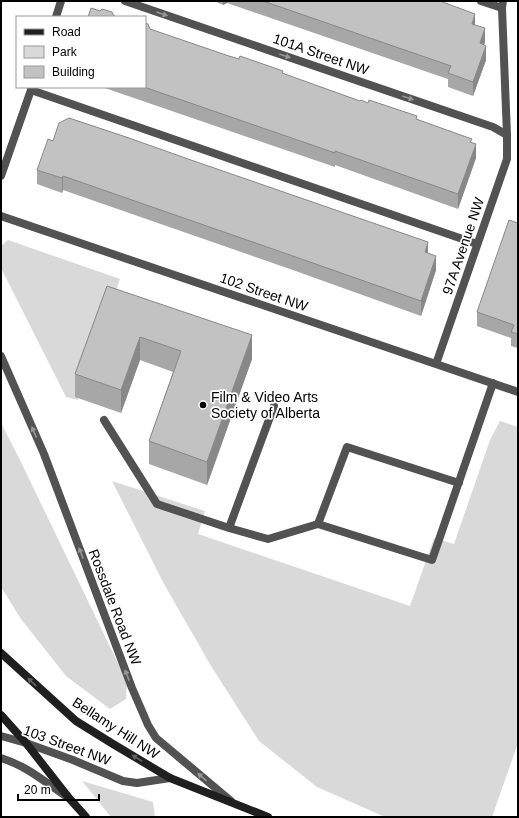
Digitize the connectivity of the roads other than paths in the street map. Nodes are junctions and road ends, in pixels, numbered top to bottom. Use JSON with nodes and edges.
{"nodes":[{"id":1,"x":61,"y":1,"type":"edge"},
{"id":2,"x":125,"y":1,"type":"edge"},
{"id":3,"x":482,"y":1,"type":"edge"},
{"id":4,"x":502,"y":5,"type":"edge"},
{"id":5,"x":56,"y":16,"type":"edge"},
{"id":6,"x":32,"y":89,"type":"edge"},
{"id":7,"x":507,"y":135,"type":"junction"},
{"id":8,"x":1,"y":176,"type":"edge"},
{"id":9,"x":1,"y":216,"type":"edge"},
{"id":10,"x":477,"y":244,"type":"junction"},
{"id":11,"x":1,"y":356,"type":"edge"},
{"id":12,"x":436,"y":364,"type":"junction"},
{"id":13,"x":493,"y":383,"type":"junction"},
{"id":14,"x":518,"y":392,"type":"edge"},
{"id":15,"x":274,"y":406,"type":"dead end"},
{"id":16,"x":104,"y":420,"type":"dead end"},
{"id":17,"x":459,"y":483,"type":"junction"},
{"id":18,"x":318,"y":524,"type":"junction"},
{"id":19,"x":228,"y":528,"type":"junction"},
{"id":20,"x":1,"y":653,"type":"edge"},
{"id":21,"x":1,"y":715,"type":"edge"},
{"id":22,"x":1,"y":736,"type":"edge"},
{"id":23,"x":26,"y":743,"type":"junction"},
{"id":24,"x":1,"y":758,"type":"edge"},
{"id":25,"x":170,"y":778,"type":"junction"},
{"id":26,"x":69,"y":798,"type":"junction"},
{"id":27,"x":232,"y":802,"type":"junction"},
{"id":28,"x":86,"y":817,"type":"edge"},
{"id":29,"x":268,"y":817,"type":"edge"}],
"edges":[{"from":1,"to":5,"type":"street"},
{"from":2,"to":7,"type":"street","name":"101A Street NW","one_way":true},
{"from":3,"to":4,"type":"street"},
{"from":4,"to":7,"type":"street","name":"97A Avenue NW"},
{"from":6,"to":8,"type":"street"},
{"from":6,"to":10,"type":"street"},
{"from":7,"to":10,"type":"street","name":"97A Avenue NW"},
{"from":9,"to":12,"type":"street","name":"102 Street NW"},
{"from":10,"to":12,"type":"street","name":"97A Avenue NW"},
{"from":27,"to":11,"type":"street","name":"Rossdale Road NW","one_way":true},
{"from":12,"to":13,"type":"street","name":"102 Street NW"},
{"from":13,"to":14,"type":"street","name":"102 Street NW"},
{"from":13,"to":17,"type":"street"},
{"from":15,"to":19,"type":"street"},
{"from":16,"to":19,"type":"street"},
{"from":17,"to":18,"type":"street"},
{"from":17,"to":18,"type":"street"},
{"from":18,"to":19,"type":"street"},
{"from":25,"to":20,"type":"main road","name":"Bellamy Hill NW","one_way":true},
{"from":21,"to":23,"type":"main road"},
{"from":22,"to":23,"type":"street","name":"103 Street NW"},
{"from":23,"to":25,"type":"street","name":"103 Street NW"},
{"from":23,"to":26,"type":"main road"},
{"from":24,"to":26,"type":"street"},
{"from":25,"to":27,"type":"main road","name":"Bellamy Hill NW"},
{"from":26,"to":28,"type":"main road"},
{"from":27,"to":29,"type":"main road","name":"Rossdale Road NW"}]}
